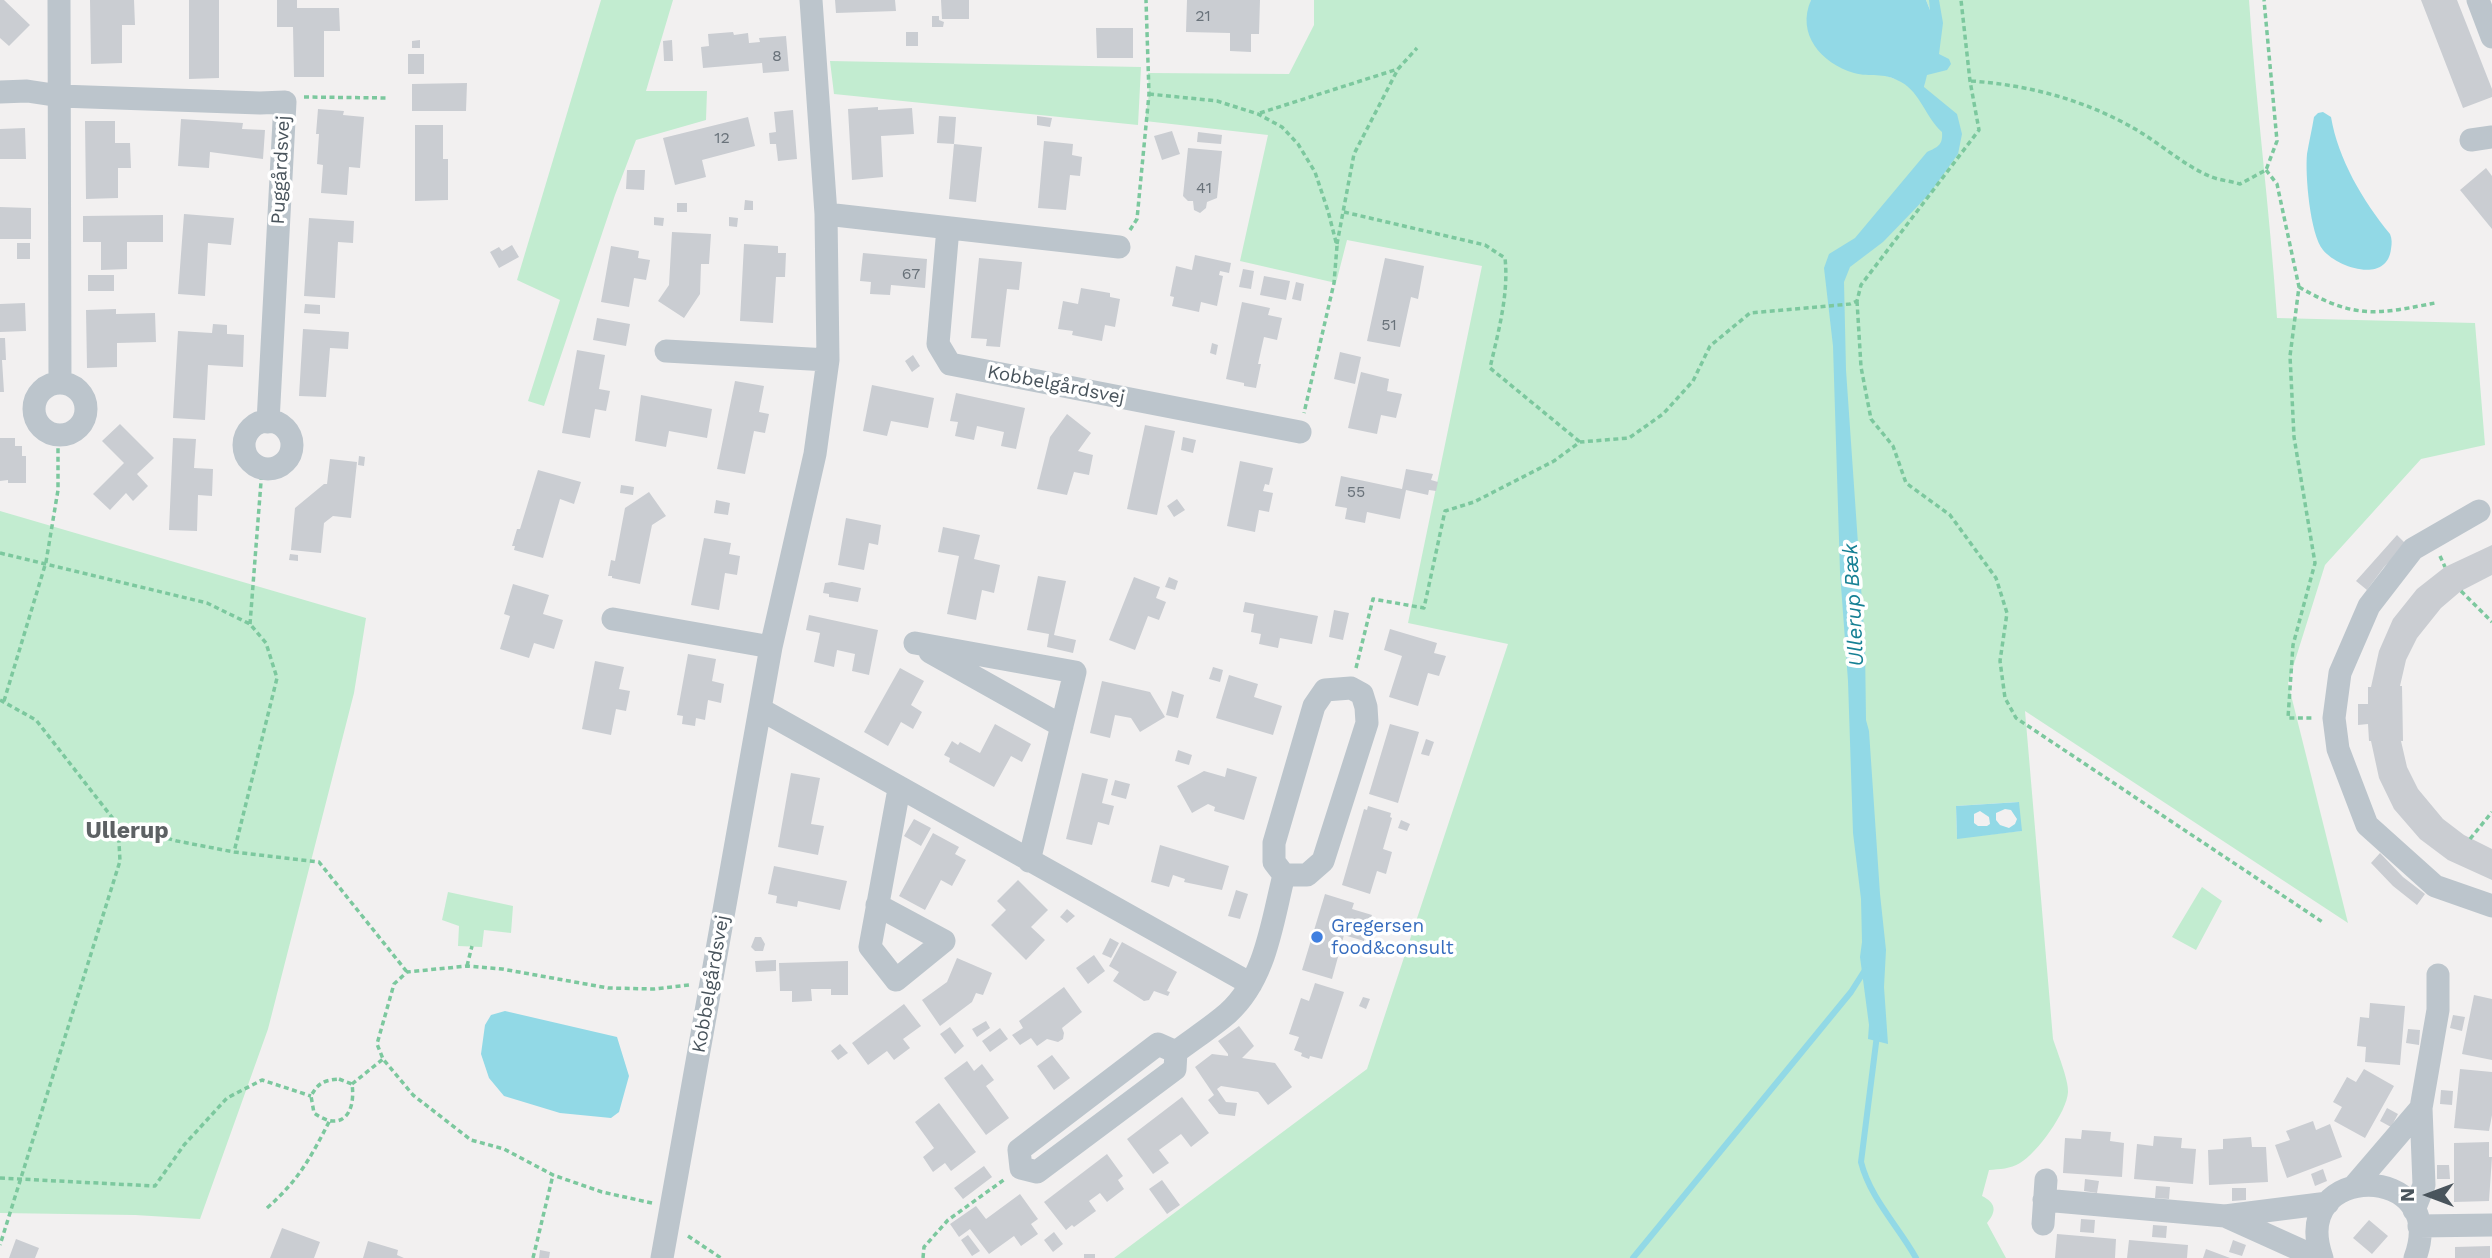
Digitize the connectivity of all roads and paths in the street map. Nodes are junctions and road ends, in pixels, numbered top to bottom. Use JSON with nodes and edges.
{"nodes":[{"id":1,"x":59,"y":0,"type":"edge"},
{"id":2,"x":811,"y":0,"type":"edge"},
{"id":3,"x":1146,"y":0,"type":"edge"},
{"id":4,"x":1961,"y":0,"type":"edge"},
{"id":5,"x":2264,"y":0,"type":"edge"},
{"id":6,"x":2478,"y":0,"type":"edge"},
{"id":7,"x":2492,"y":37,"type":"edge"},
{"id":8,"x":1417,"y":48,"type":"dead end"},
{"id":9,"x":1398,"y":69,"type":"junction"},
{"id":10,"x":1970,"y":81,"type":"junction"},
{"id":11,"x":0,"y":92,"type":"edge"},
{"id":12,"x":1149,"y":94,"type":"junction"},
{"id":13,"x":60,"y":96,"type":"junction"},
{"id":14,"x":389,"y":98,"type":"dead end"},
{"id":15,"x":285,"y":102,"type":"junction"},
{"id":16,"x":1258,"y":114,"type":"junction"},
{"id":17,"x":2266,"y":170,"type":"junction"},
{"id":18,"x":1344,"y":212,"type":"junction"},
{"id":19,"x":827,"y":214,"type":"junction"},
{"id":20,"x":948,"y":228,"type":"junction"},
{"id":21,"x":1336,"y":246,"type":"junction"},
{"id":22,"x":1119,"y":247,"type":"joint"},
{"id":23,"x":2299,"y":287,"type":"junction"},
{"id":24,"x":1857,"y":301,"type":"junction"},
{"id":25,"x":2435,"y":303,"type":"dead end"},
{"id":26,"x":666,"y":351,"type":"dead end"},
{"id":27,"x":828,"y":360,"type":"junction"},
{"id":28,"x":60,"y":383,"type":"junction"},
{"id":29,"x":268,"y":422,"type":"junction"},
{"id":30,"x":1300,"y":432,"type":"joint"},
{"id":31,"x":58,"y":435,"type":"junction"},
{"id":32,"x":1580,"y":442,"type":"junction"},
{"id":33,"x":262,"y":468,"type":"junction"},
{"id":34,"x":2479,"y":511,"type":"dead end"},
{"id":35,"x":0,"y":553,"type":"edge"},
{"id":36,"x":46,"y":562,"type":"junction"},
{"id":37,"x":2461,"y":591,"type":"dead end"},
{"id":38,"x":613,"y":619,"type":"dead end"},
{"id":39,"x":2492,"y":622,"type":"edge"},
{"id":40,"x":250,"y":624,"type":"junction"},
{"id":41,"x":771,"y":647,"type":"junction"},
{"id":42,"x":1350,"y":688,"type":"junction"},
{"id":43,"x":2,"y":701,"type":"edge"},
{"id":44,"x":760,"y":709,"type":"junction"},
{"id":45,"x":2334,"y":718,"type":"junction"},
{"id":46,"x":1062,"y":726,"type":"junction"},
{"id":47,"x":899,"y":789,"type":"junction"},
{"id":48,"x":2492,"y":812,"type":"edge"},
{"id":49,"x":118,"y":825,"type":"junction"},
{"id":50,"x":2470,"y":839,"type":"dead end"},
{"id":51,"x":234,"y":852,"type":"junction"},
{"id":52,"x":1029,"y":862,"type":"junction"},
{"id":53,"x":1284,"y":875,"type":"junction"},
{"id":54,"x":877,"y":905,"type":"dead end"},
{"id":55,"x":2492,"y":906,"type":"edge"},
{"id":56,"x":2325,"y":923,"type":"dead end"},
{"id":57,"x":472,"y":946,"type":"dead end"},
{"id":58,"x":467,"y":966,"type":"junction"},
{"id":59,"x":407,"y":972,"type":"junction"},
{"id":60,"x":2438,"y":975,"type":"dead end"},
{"id":61,"x":712,"y":982,"type":"junction"},
{"id":62,"x":1251,"y":984,"type":"junction"},
{"id":63,"x":383,"y":1059,"type":"junction"},
{"id":64,"x":352,"y":1084,"type":"junction"},
{"id":65,"x":311,"y":1096,"type":"junction"},
{"id":66,"x":2421,"y":1108,"type":"junction"},
{"id":67,"x":330,"y":1120,"type":"junction"},
{"id":68,"x":1021,"y":1168,"type":"joint"},
{"id":69,"x":553,"y":1175,"type":"junction"},
{"id":70,"x":0,"y":1178,"type":"edge"},
{"id":71,"x":21,"y":1181,"type":"junction"},
{"id":72,"x":2355,"y":1185,"type":"junction"},
{"id":73,"x":2328,"y":1203,"type":"junction"},
{"id":74,"x":267,"y":1208,"type":"dead end"},
{"id":75,"x":670,"y":1216,"type":"junction"},
{"id":76,"x":2225,"y":1216,"type":"junction"},
{"id":77,"x":2417,"y":1218,"type":"junction"},
{"id":78,"x":2043,"y":1224,"type":"dead end"},
{"id":79,"x":2492,"y":1225,"type":"edge"},
{"id":80,"x":0,"y":1245,"type":"edge"},
{"id":81,"x":533,"y":1258,"type":"edge"},
{"id":82,"x":662,"y":1258,"type":"edge"},
{"id":83,"x":721,"y":1258,"type":"edge"},
{"id":84,"x":923,"y":1258,"type":"edge"},
{"id":85,"x":2320,"y":1258,"type":"edge"},
{"id":86,"x":2416,"y":1258,"type":"edge"}],
"edges":[{"from":1,"to":13,"type":"street"},
{"from":2,"to":19,"type":"street","name":"Kobbelgårdsvej"},
{"from":3,"to":12,"type":"path"},
{"from":4,"to":10,"type":"path"},
{"from":5,"to":17,"type":"path"},
{"from":6,"to":7,"type":"street"},
{"from":8,"to":9,"type":"path"},
{"from":9,"to":16,"type":"path"},
{"from":9,"to":18,"type":"path"},
{"from":10,"to":17,"type":"path"},
{"from":10,"to":24,"type":"path"},
{"from":11,"to":13,"type":"street","name":"Puggårdsvej"},
{"from":12,"to":16,"type":"path"},
{"from":12,"to":22,"type":"path"},
{"from":13,"to":15,"type":"street","name":"Puggårdsvej"},
{"from":13,"to":28,"type":"street"},
{"from":14,"to":15,"type":"path"},
{"from":15,"to":29,"type":"street","name":"Puggårdsvej"},
{"from":16,"to":21,"type":"path"},
{"from":17,"to":23,"type":"path"},
{"from":18,"to":21,"type":"path"},
{"from":18,"to":32,"type":"path"},
{"from":19,"to":20,"type":"street"},
{"from":19,"to":27,"type":"street","name":"Kobbelgårdsvej"},
{"from":20,"to":22,"type":"street"},
{"from":20,"to":30,"type":"street","name":"Kobbelgårdsvej"},
{"from":21,"to":30,"type":"path"},
{"from":23,"to":25,"type":"path"},
{"from":23,"to":45,"type":"path"},
{"from":24,"to":32,"type":"path"},
{"from":24,"to":56,"type":"path"},
{"from":26,"to":27,"type":"street"},
{"from":27,"to":41,"type":"street","name":"Kobbelgårdsvej"},
{"from":28,"to":31,"type":"street"},
{"from":28,"to":31,"type":"street"},
{"from":29,"to":33,"type":"street"},
{"from":29,"to":33,"type":"street"},
{"from":31,"to":36,"type":"path"},
{"from":32,"to":42,"type":"path"},
{"from":33,"to":40,"type":"path"},
{"from":34,"to":45,"type":"street"},
{"from":35,"to":36,"type":"path"},
{"from":36,"to":40,"type":"path"},
{"from":36,"to":43,"type":"path"},
{"from":37,"to":39,"type":"path"},
{"from":38,"to":41,"type":"street"},
{"from":40,"to":51,"type":"path"},
{"from":41,"to":44,"type":"street","name":"Kobbelgårdsvej"},
{"from":42,"to":53,"type":"street"},
{"from":42,"to":53,"type":"street"},
{"from":43,"to":49,"type":"path"},
{"from":44,"to":47,"type":"street"},
{"from":44,"to":61,"type":"street","name":"Kobbelgårdsvej"},
{"from":45,"to":55,"type":"street"},
{"from":46,"to":46,"type":"street"},
{"from":46,"to":52,"type":"street"},
{"from":47,"to":52,"type":"street"},
{"from":47,"to":54,"type":"street"},
{"from":48,"to":50,"type":"path"},
{"from":49,"to":51,"type":"path"},
{"from":49,"to":71,"type":"path"},
{"from":51,"to":59,"type":"path"},
{"from":52,"to":62,"type":"street"},
{"from":53,"to":62,"type":"street"},
{"from":57,"to":58,"type":"path"},
{"from":58,"to":59,"type":"path"},
{"from":58,"to":61,"type":"path"},
{"from":59,"to":63,"type":"path"},
{"from":60,"to":66,"type":"street"},
{"from":61,"to":75,"type":"street","name":"Kobbelgårdsvej"},
{"from":62,"to":68,"type":"street"},
{"from":63,"to":64,"type":"path"},
{"from":63,"to":69,"type":"path"},
{"from":64,"to":65,"type":"path"},
{"from":64,"to":67,"type":"path"},
{"from":65,"to":67,"type":"path"},
{"from":65,"to":71,"type":"path"},
{"from":66,"to":72,"type":"street"},
{"from":66,"to":77,"type":"street"},
{"from":67,"to":74,"type":"path"},
{"from":68,"to":84,"type":"path"},
{"from":69,"to":75,"type":"path"},
{"from":69,"to":81,"type":"path"},
{"from":70,"to":71,"type":"path"},
{"from":71,"to":80,"type":"path"},
{"from":72,"to":73,"type":"street"},
{"from":72,"to":77,"type":"street"},
{"from":73,"to":76,"type":"street"},
{"from":73,"to":85,"type":"street"},
{"from":75,"to":82,"type":"street","name":"Kobbelgårdsvej"},
{"from":75,"to":83,"type":"path"},
{"from":76,"to":78,"type":"street"},
{"from":76,"to":85,"type":"street"},
{"from":77,"to":79,"type":"street"},
{"from":77,"to":86,"type":"street"}]}
